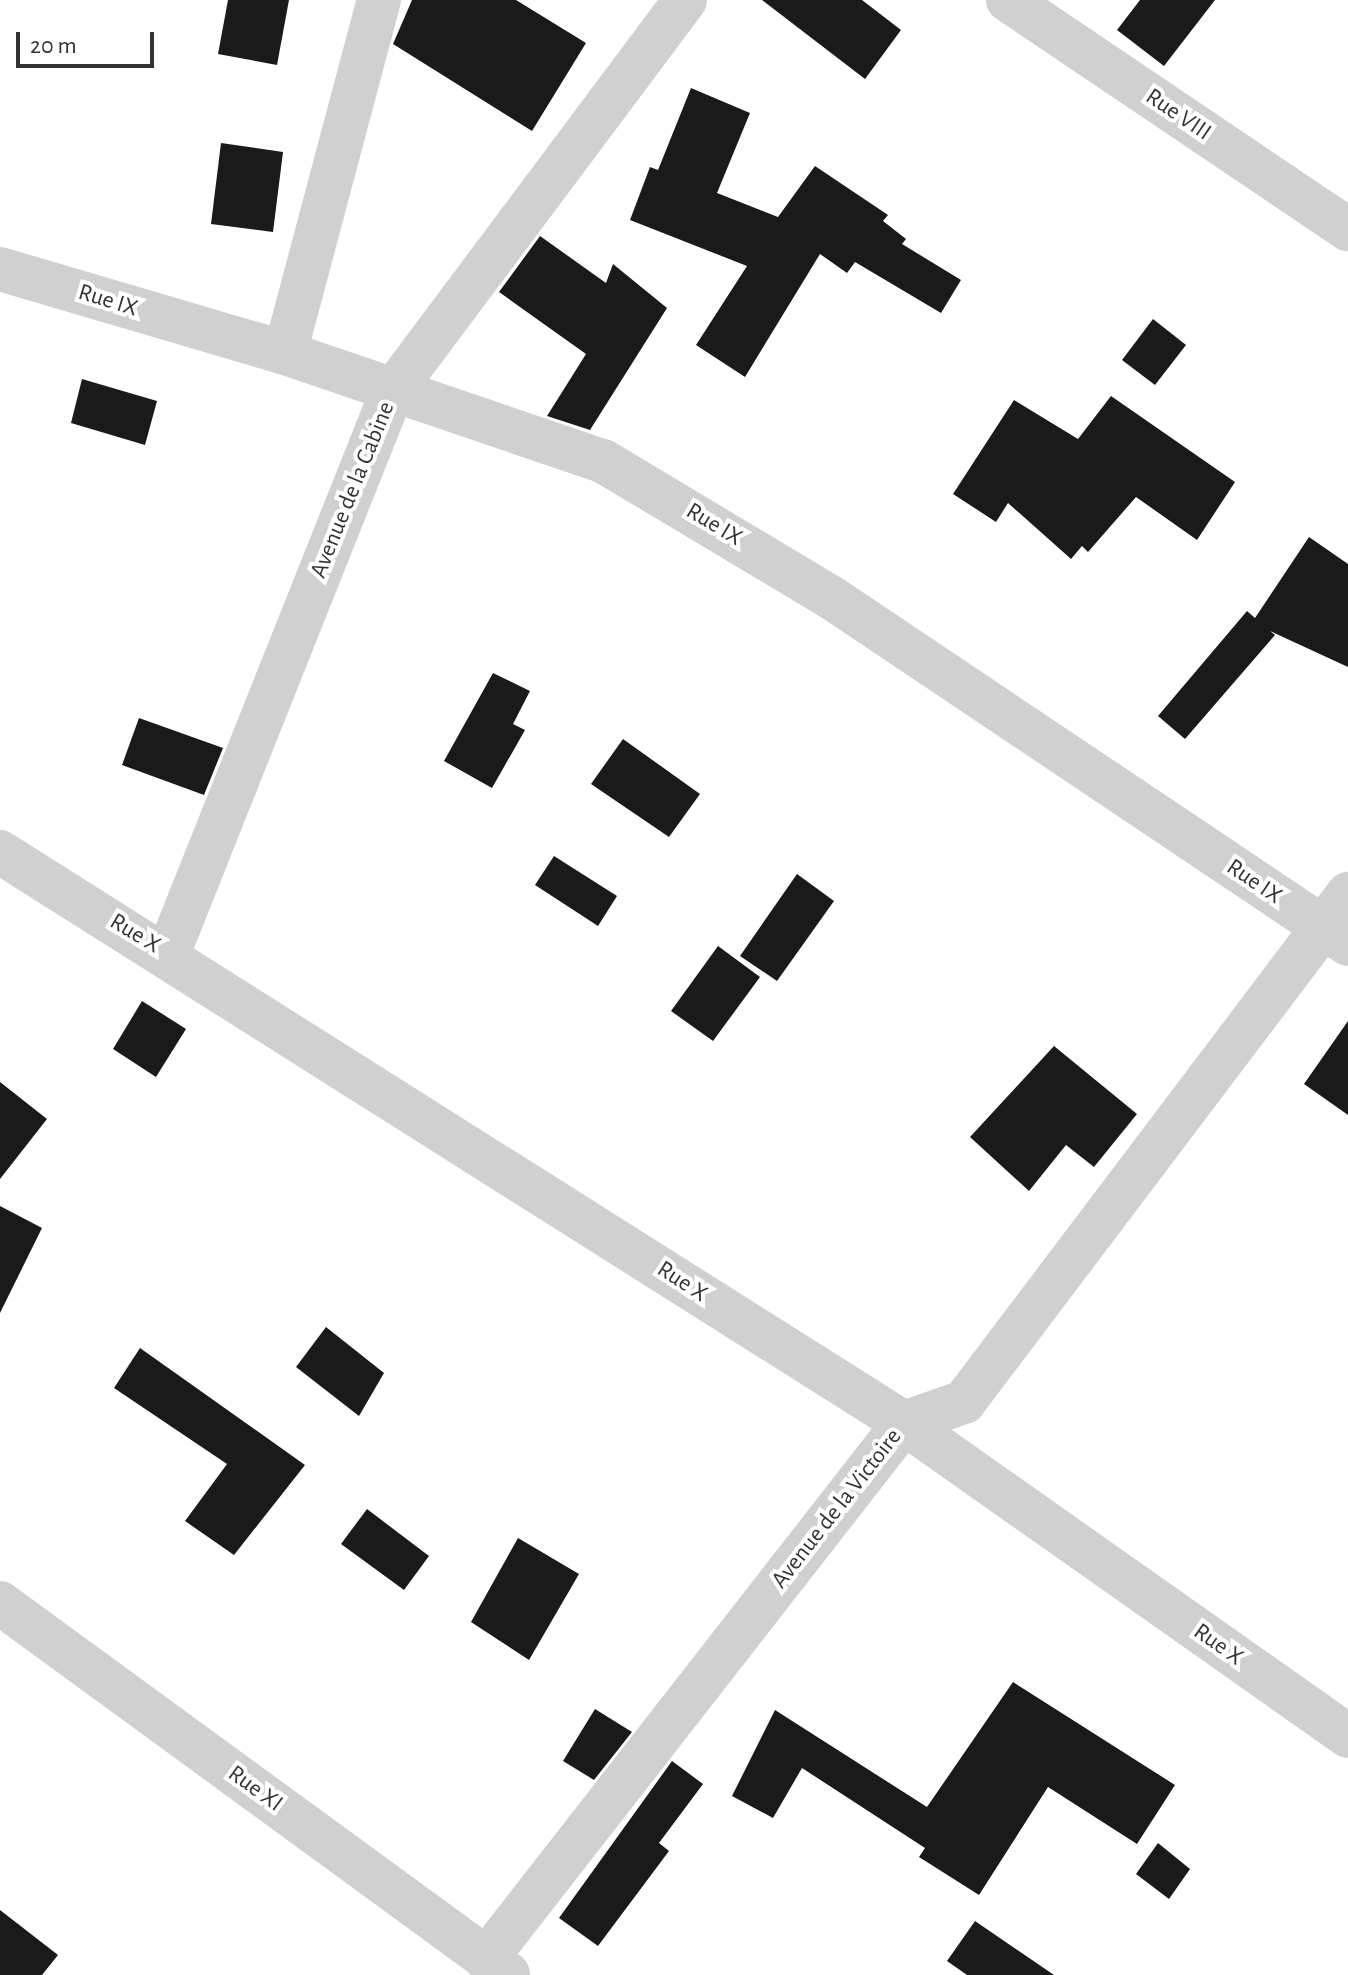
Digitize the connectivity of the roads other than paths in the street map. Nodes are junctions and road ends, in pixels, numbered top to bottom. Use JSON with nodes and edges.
{"nodes":[{"id":1,"x":379,"y":0,"type":"edge"},
{"id":2,"x":685,"y":0,"type":"edge"},
{"id":3,"x":1008,"y":0,"type":"edge"},
{"id":4,"x":1348,"y":229,"type":"edge"},
{"id":5,"x":0,"y":269,"type":"edge"},
{"id":6,"x":285,"y":353,"type":"junction"},
{"id":7,"x":392,"y":392,"type":"junction"},
{"id":8,"x":0,"y":852,"type":"edge"},
{"id":9,"x":1340,"y":922,"type":"edge"},
{"id":10,"x":168,"y":954,"type":"junction"},
{"id":11,"x":904,"y":1423,"type":"junction"},
{"id":12,"x":0,"y":1603,"type":"edge"},
{"id":13,"x":1348,"y":1736,"type":"edge"},
{"id":14,"x":498,"y":1967,"type":"edge"}],
"edges":[{"from":1,"to":6,"type":"street"},
{"from":2,"to":7,"type":"street","name":"Avenue de la Cabine"},
{"from":3,"to":4,"type":"street","name":"Rue VIII"},
{"from":5,"to":6,"type":"street","name":"Rue IX"},
{"from":6,"to":7,"type":"street","name":"Rue IX"},
{"from":7,"to":9,"type":"street","name":"Rue IX"},
{"from":7,"to":10,"type":"street","name":"Avenue de la Cabine"},
{"from":8,"to":10,"type":"street","name":"Rue X"},
{"from":9,"to":11,"type":"street","name":"Avenue de la Victoire"},
{"from":10,"to":11,"type":"street","name":"Rue X"},
{"from":11,"to":13,"type":"street","name":"Rue X"},
{"from":11,"to":14,"type":"street","name":"Avenue de la Victoire"},
{"from":12,"to":14,"type":"street","name":"Rue XI"}]}
